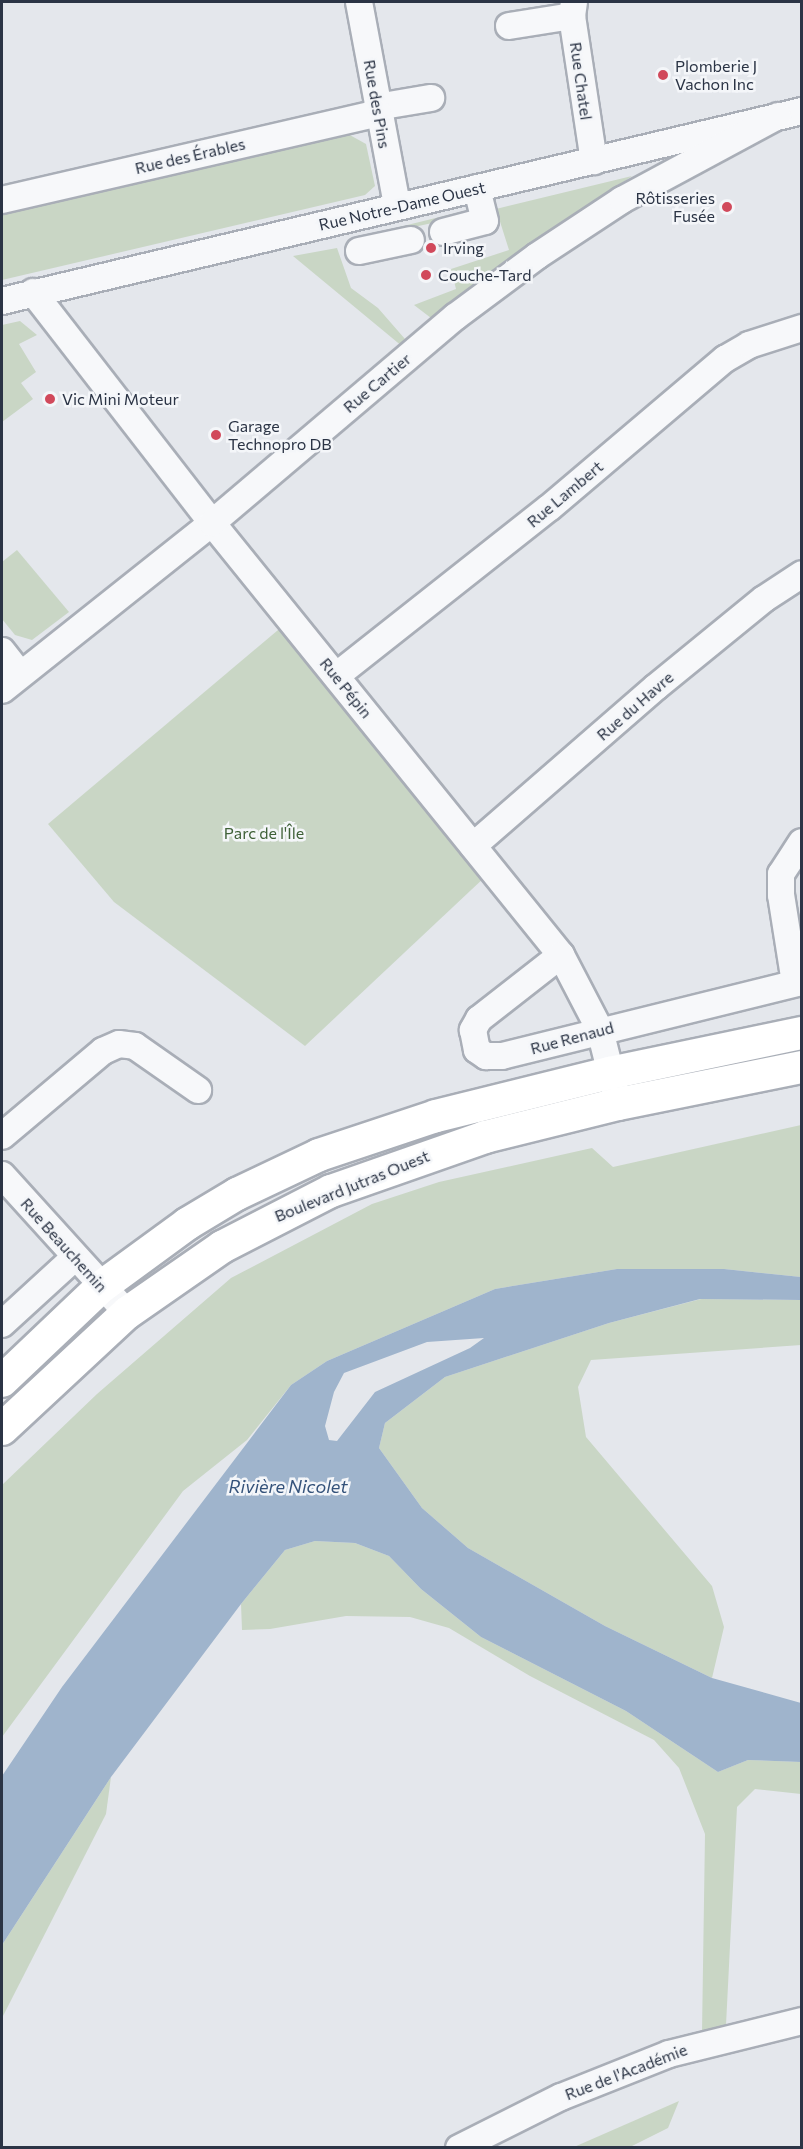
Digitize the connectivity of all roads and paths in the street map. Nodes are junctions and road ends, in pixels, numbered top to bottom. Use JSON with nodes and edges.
{"nodes":[{"id":1,"x":360,"y":2,"type":"edge"},
{"id":2,"x":573,"y":9,"type":"edge"},
{"id":3,"x":509,"y":26,"type":"dead end"},
{"id":4,"x":430,"y":98,"type":"dead end"},
{"id":5,"x":378,"y":110,"type":"junction"},
{"id":6,"x":790,"y":113,"type":"edge"},
{"id":7,"x":594,"y":161,"type":"junction"},
{"id":8,"x":477,"y":188,"type":"junction"},
{"id":9,"x":2,"y":200,"type":"edge"},
{"id":10,"x":396,"y":206,"type":"junction"},
{"id":11,"x":443,"y":232,"type":"dead end"},
{"id":12,"x":411,"y":240,"type":"dead end"},
{"id":13,"x":359,"y":251,"type":"dead end"},
{"id":14,"x":33,"y":292,"type":"junction"},
{"id":15,"x":2,"y":301,"type":"edge"},
{"id":16,"x":801,"y":328,"type":"edge"},
{"id":17,"x":212,"y":523,"type":"junction"},
{"id":18,"x":801,"y":574,"type":"edge"},
{"id":19,"x":2,"y":651,"type":"edge"},
{"id":20,"x":336,"y":676,"type":"junction"},
{"id":21,"x":11,"y":682,"type":"edge"},
{"id":22,"x":801,"y":842,"type":"edge"},
{"id":23,"x":473,"y":846,"type":"junction"},
{"id":24,"x":561,"y":955,"type":"junction"},
{"id":25,"x":798,"y":982,"type":"edge"},
{"id":26,"x":600,"y":1030,"type":"junction"},
{"id":27,"x":801,"y":1033,"type":"edge"},
{"id":28,"x":801,"y":1067,"type":"edge"},
{"id":29,"x":610,"y":1072,"type":"junction"},
{"id":30,"x":198,"y":1090,"type":"dead end"},
{"id":31,"x":618,"y":1104,"type":"junction"},
{"id":32,"x":2,"y":1136,"type":"edge"},
{"id":33,"x":2,"y":1175,"type":"edge"},
{"id":34,"x":74,"y":1258,"type":"junction"},
{"id":35,"x":101,"y":1287,"type":"junction"},
{"id":36,"x":126,"y":1313,"type":"junction"},
{"id":37,"x":2,"y":1324,"type":"edge"},
{"id":38,"x":2,"y":1381,"type":"edge"},
{"id":39,"x":2,"y":1429,"type":"edge"},
{"id":40,"x":801,"y":2021,"type":"edge"},
{"id":41,"x":459,"y":2148,"type":"edge"}],
"edges":[{"from":1,"to":5,"type":"street","name":"Rue des Pins"},
{"from":2,"to":3,"type":"street"},
{"from":2,"to":7,"type":"street","name":"Rue Chatel"},
{"from":4,"to":5,"type":"street","name":"Rue des Érables"},
{"from":5,"to":9,"type":"street","name":"Rue des Érables"},
{"from":5,"to":10,"type":"street","name":"Rue des Pins"},
{"from":6,"to":7,"type":"street","name":"Rue Notre-Dame Ouest"},
{"from":6,"to":17,"type":"street","name":"Rue Cartier"},
{"from":7,"to":8,"type":"street","name":"Rue Notre-Dame Ouest"},
{"from":8,"to":10,"type":"street","name":"Rue Notre-Dame Ouest"},
{"from":8,"to":11,"type":"street"},
{"from":10,"to":14,"type":"street","name":"Rue Notre-Dame Ouest"},
{"from":12,"to":13,"type":"street"},
{"from":14,"to":15,"type":"street","name":"Rue Notre-Dame Ouest"},
{"from":14,"to":17,"type":"street","name":"Rue Pépin"},
{"from":16,"to":20,"type":"street","name":"Rue Lambert"},
{"from":17,"to":20,"type":"street","name":"Rue Pépin"},
{"from":17,"to":21,"type":"street","name":"Rue Cartier"},
{"from":18,"to":23,"type":"street","name":"Rue du Havre"},
{"from":19,"to":21,"type":"street"},
{"from":20,"to":23,"type":"street","name":"Rue Pépin"},
{"from":22,"to":25,"type":"street"},
{"from":23,"to":24,"type":"street","name":"Rue Pépin"},
{"from":24,"to":26,"type":"street","name":"Rue Pépin"},
{"from":24,"to":26,"type":"street","name":"Rue Renaud"},
{"from":25,"to":26,"type":"street","name":"Rue Renaud"},
{"from":26,"to":29,"type":"street","name":"Rue Pépin"},
{"from":27,"to":29,"type":"main road"},
{"from":28,"to":31,"type":"main road","name":"Boulevard Jutras Ouest"},
{"from":29,"to":31,"type":"street","name":"Rue Pépin"},
{"from":29,"to":35,"type":"main road"},
{"from":30,"to":32,"type":"street"},
{"from":31,"to":36,"type":"main road","name":"Boulevard Jutras Ouest"},
{"from":33,"to":34,"type":"street","name":"Rue Beauchemin"},
{"from":34,"to":35,"type":"street","name":"Rue Beauchemin"},
{"from":34,"to":37,"type":"street"},
{"from":35,"to":36,"type":"street","name":"Rue Beauchemin"},
{"from":35,"to":38,"type":"main road"},
{"from":36,"to":39,"type":"main road","name":"Boulevard Jutras Ouest"},
{"from":40,"to":41,"type":"street","name":"Rue de l'Académie"}]}
